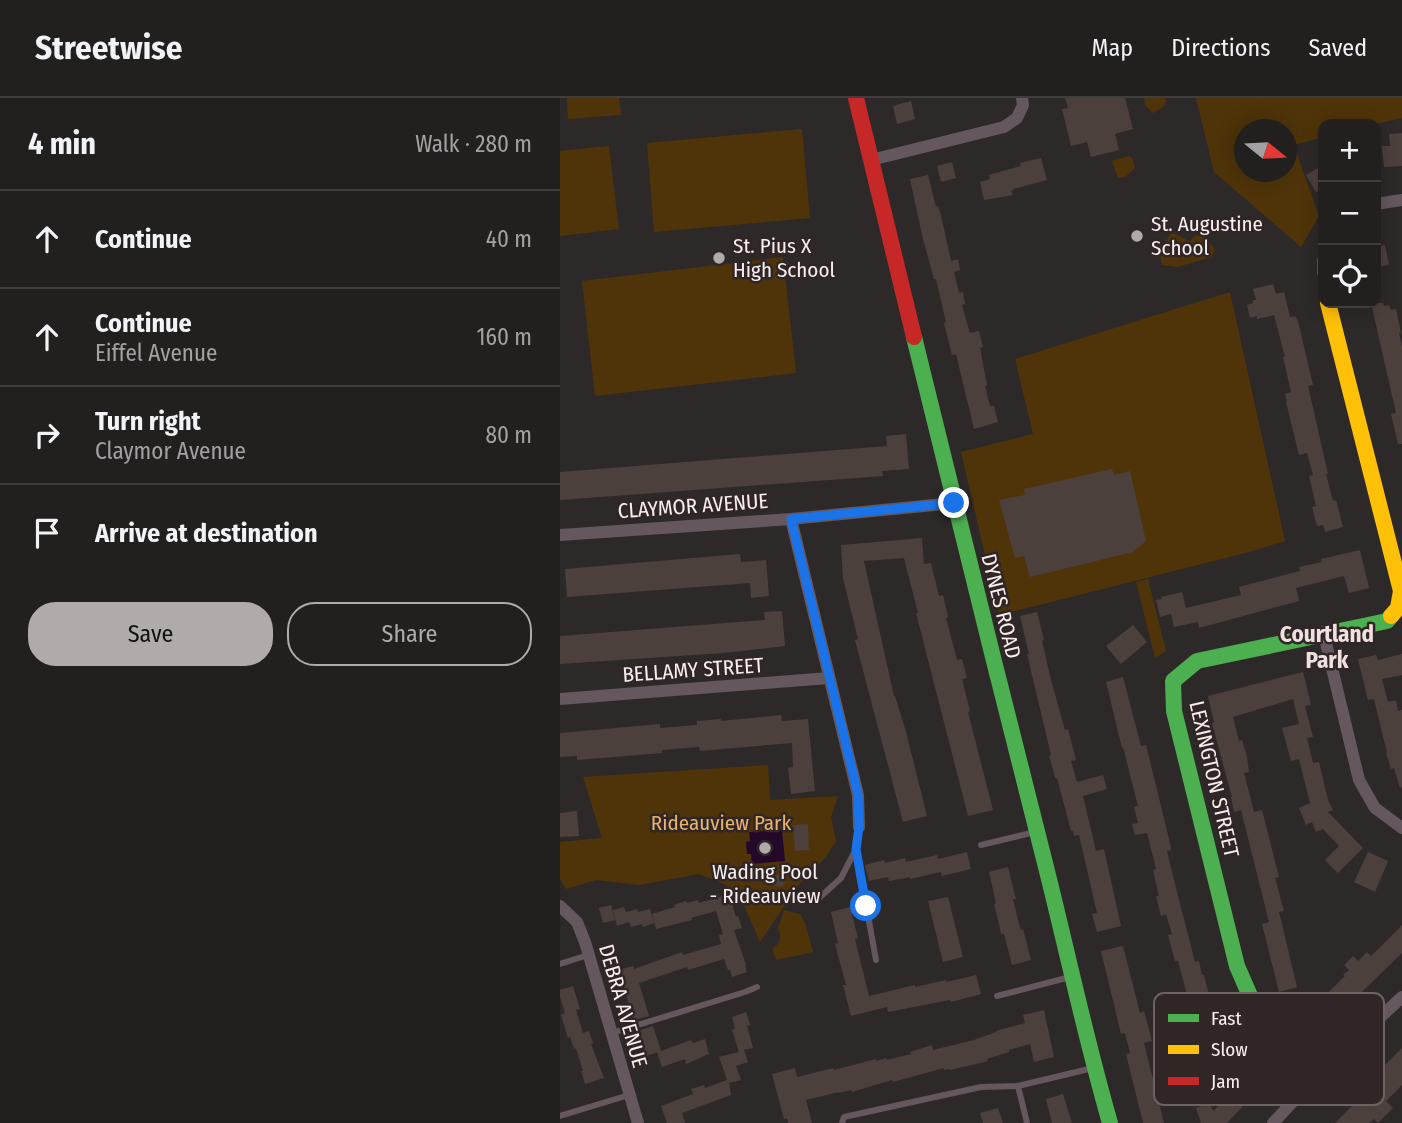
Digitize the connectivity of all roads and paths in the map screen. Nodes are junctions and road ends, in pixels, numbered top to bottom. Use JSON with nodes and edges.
{"nodes":[{"id":1,"x":856,"y":98,"type":"edge"},
{"id":2,"x":1022,"y":98,"type":"edge"},
{"id":3,"x":871,"y":160,"type":"junction"},
{"id":4,"x":1402,"y":200,"type":"edge"},
{"id":5,"x":1381,"y":203,"type":"edge"},
{"id":6,"x":1329,"y":308,"type":"edge"},
{"id":7,"x":954,"y":503,"type":"junction"},
{"id":8,"x":791,"y":519,"type":"junction"},
{"id":9,"x":560,"y":535,"type":"edge"},
{"id":10,"x":1324,"y":635,"type":"junction"},
{"id":11,"x":829,"y":678,"type":"junction"},
{"id":12,"x":560,"y":699,"type":"edge"},
{"id":13,"x":859,"y":827,"type":"joint"},
{"id":14,"x":1402,"y":828,"type":"edge"},
{"id":15,"x":1037,"y":832,"type":"junction"},
{"id":16,"x":981,"y":845,"type":"dead end"},
{"id":17,"x":856,"y":849,"type":"junction"},
{"id":18,"x":818,"y":899,"type":"dead end"},
{"id":19,"x":560,"y":906,"type":"edge"},
{"id":20,"x":589,"y":954,"type":"junction"},
{"id":21,"x":876,"y":960,"type":"dead end"},
{"id":22,"x":560,"y":964,"type":"edge"},
{"id":23,"x":1073,"y":976,"type":"junction"},
{"id":24,"x":757,"y":987,"type":"dead end"},
{"id":25,"x":1248,"y":993,"type":"edge"},
{"id":26,"x":997,"y":996,"type":"dead end"},
{"id":27,"x":1402,"y":997,"type":"edge"},
{"id":28,"x":1384,"y":1014,"type":"edge"},
{"id":29,"x":612,"y":1033,"type":"junction"},
{"id":30,"x":1094,"y":1067,"type":"junction"},
{"id":31,"x":1018,"y":1086,"type":"junction"},
{"id":32,"x":629,"y":1095,"type":"junction"},
{"id":33,"x":1290,"y":1105,"type":"edge"},
{"id":34,"x":560,"y":1116,"type":"edge"},
{"id":35,"x":638,"y":1123,"type":"edge"},
{"id":36,"x":842,"y":1123,"type":"edge"},
{"id":37,"x":1027,"y":1123,"type":"edge"},
{"id":38,"x":1110,"y":1123,"type":"edge"},
{"id":39,"x":1273,"y":1123,"type":"edge"}],
"edges":[{"from":1,"to":3,"type":"street","name":"DYNES ROAD"},
{"from":2,"to":3,"type":"street"},
{"from":3,"to":7,"type":"street","name":"DYNES ROAD"},
{"from":4,"to":5,"type":"street"},
{"from":6,"to":10,"type":"street","name":"LEXINGTON STREET"},
{"from":7,"to":8,"type":"street","name":"CLAYMOR AVENUE"},
{"from":7,"to":15,"type":"street","name":"DYNES ROAD"},
{"from":8,"to":9,"type":"street","name":"CLAYMOR AVENUE"},
{"from":8,"to":11,"type":"street"},
{"from":10,"to":14,"type":"street"},
{"from":10,"to":25,"type":"street","name":"LEXINGTON STREET"},
{"from":11,"to":12,"type":"street","name":"BELLAMY STREET"},
{"from":11,"to":13,"type":"street"},
{"from":13,"to":17,"type":"lane"},
{"from":15,"to":16,"type":"lane"},
{"from":15,"to":23,"type":"street","name":"DYNES ROAD"},
{"from":17,"to":18,"type":"lane"},
{"from":17,"to":21,"type":"lane"},
{"from":19,"to":20,"type":"street","name":"DEBRA AVENUE"},
{"from":20,"to":22,"type":"lane"},
{"from":20,"to":29,"type":"street","name":"DEBRA AVENUE"},
{"from":23,"to":26,"type":"lane"},
{"from":23,"to":30,"type":"street","name":"DYNES ROAD"},
{"from":24,"to":29,"type":"lane"},
{"from":27,"to":28,"type":"street"},
{"from":29,"to":32,"type":"street","name":"DEBRA AVENUE"},
{"from":30,"to":31,"type":"lane"},
{"from":30,"to":38,"type":"street","name":"DYNES ROAD"},
{"from":31,"to":36,"type":"lane"},
{"from":31,"to":37,"type":"lane"},
{"from":32,"to":34,"type":"lane"},
{"from":32,"to":35,"type":"street","name":"DEBRA AVENUE"},
{"from":33,"to":39,"type":"street"}]}
